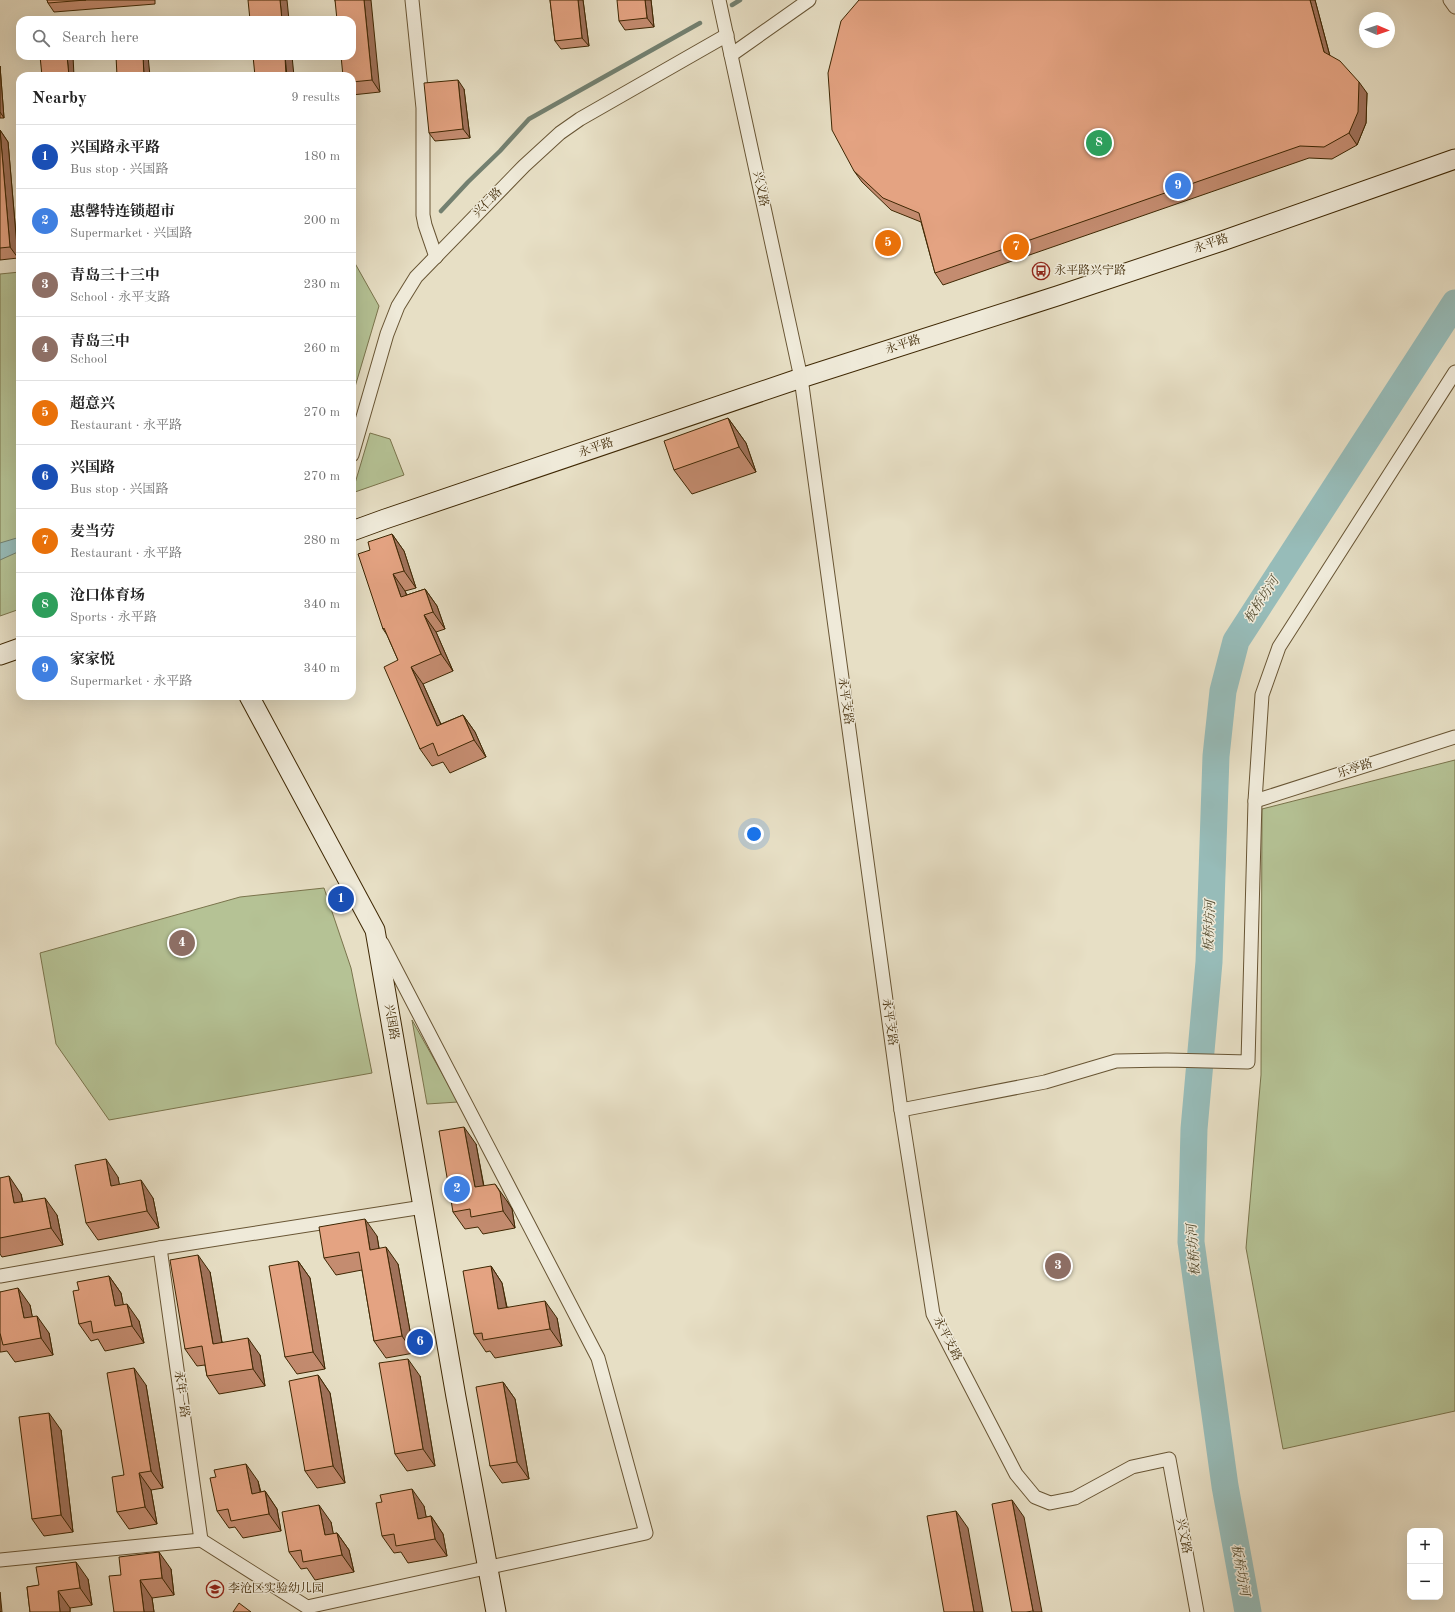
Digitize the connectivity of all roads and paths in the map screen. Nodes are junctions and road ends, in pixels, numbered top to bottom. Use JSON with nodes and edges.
{"nodes":[{"id":1,"x":412,"y":0,"type":"edge"},
{"id":2,"x":719,"y":0,"type":"edge"},
{"id":3,"x":809,"y":0,"type":"edge"},
{"id":4,"x":1450,"y":0,"type":"edge"},
{"id":5,"x":1455,"y":8,"type":"edge"},
{"id":6,"x":727,"y":35,"type":"junction"},
{"id":7,"x":731,"y":55,"type":"junction"},
{"id":8,"x":1455,"y":159,"type":"edge"},
{"id":9,"x":436,"y":257,"type":"junction"},
{"id":10,"x":1455,"y":372,"type":"edge"},
{"id":11,"x":801,"y":378,"type":"junction"},
{"id":12,"x":356,"y":441,"type":"edge"},
{"id":13,"x":356,"y":530,"type":"edge"},
{"id":14,"x":16,"y":649,"type":"edge"},
{"id":15,"x":0,"y":655,"type":"edge"},
{"id":16,"x":251,"y":700,"type":"edge"},
{"id":17,"x":1455,"y":737,"type":"edge"},
{"id":18,"x":1254,"y":801,"type":"junction"},
{"id":19,"x":375,"y":930,"type":"junction"},
{"id":20,"x":901,"y":1110,"type":"junction"},
{"id":21,"x":423,"y":1207,"type":"junction"},
{"id":22,"x":160,"y":1248,"type":"junction"},
{"id":23,"x":0,"y":1276,"type":"edge"},
{"id":24,"x":1169,"y":1460,"type":"joint"},
{"id":25,"x":201,"y":1540,"type":"junction"},
{"id":26,"x":0,"y":1560,"type":"edge"},
{"id":27,"x":488,"y":1568,"type":"junction"},
{"id":28,"x":307,"y":1609,"type":"edge"},
{"id":29,"x":496,"y":1612,"type":"edge"},
{"id":30,"x":1197,"y":1612,"type":"edge"}],
"edges":[{"from":1,"to":9,"type":"street"},
{"from":2,"to":6,"type":"street","name":"兴义路"},
{"from":3,"to":7,"type":"street"},
{"from":4,"to":5,"type":"street"},
{"from":6,"to":7,"type":"street","name":"兴义路"},
{"from":6,"to":9,"type":"street","name":"兴仁路"},
{"from":7,"to":11,"type":"street","name":"兴义路"},
{"from":8,"to":11,"type":"main road","name":"永平路"},
{"from":9,"to":12,"type":"street","name":"兴仁路"},
{"from":10,"to":18,"type":"street"},
{"from":11,"to":13,"type":"main road","name":"永平路"},
{"from":11,"to":20,"type":"street","name":"永平支路"},
{"from":14,"to":15,"type":"main road"},
{"from":16,"to":19,"type":"main road","name":"兴国路"},
{"from":17,"to":18,"type":"street","name":"乐亭路"},
{"from":18,"to":20,"type":"street"},
{"from":19,"to":21,"type":"main road","name":"兴国路"},
{"from":19,"to":27,"type":"street"},
{"from":20,"to":24,"type":"street","name":"永平支路"},
{"from":21,"to":22,"type":"street"},
{"from":21,"to":27,"type":"main road","name":"兴国路"},
{"from":22,"to":23,"type":"street"},
{"from":22,"to":25,"type":"street","name":"永年一路"},
{"from":24,"to":30,"type":"street","name":"兴文路"},
{"from":25,"to":26,"type":"street"},
{"from":25,"to":28,"type":"street"},
{"from":27,"to":28,"type":"street"},
{"from":27,"to":29,"type":"main road","name":"兴国路"}]}
